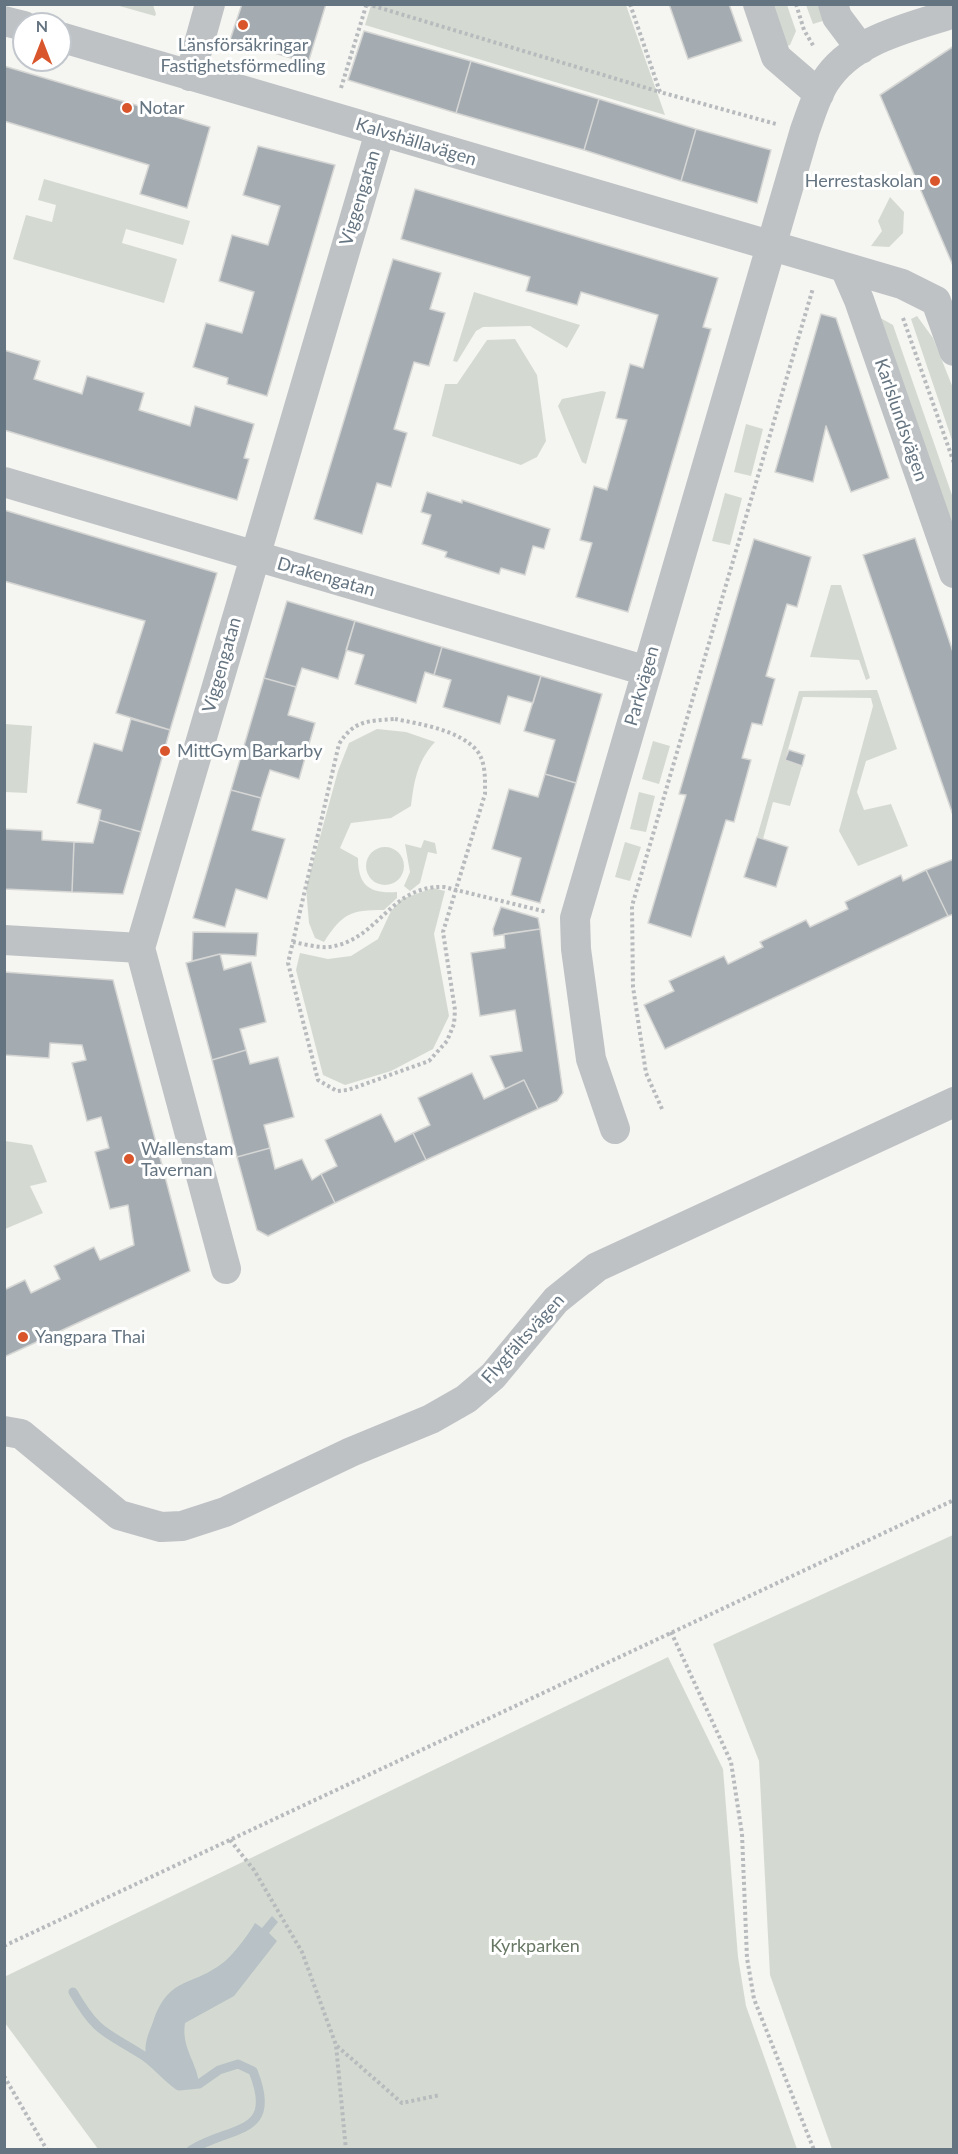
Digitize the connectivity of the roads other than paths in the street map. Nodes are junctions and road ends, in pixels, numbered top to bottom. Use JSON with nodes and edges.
{"nodes":[{"id":1,"x":210,"y":4,"type":"edge"},
{"id":2,"x":758,"y":4,"type":"edge"},
{"id":3,"x":833,"y":4,"type":"edge"},
{"id":4,"x":954,"y":13,"type":"edge"},
{"id":5,"x":72,"y":41,"type":"edge"},
{"id":6,"x":861,"y":49,"type":"junction"},
{"id":7,"x":189,"y":76,"type":"junction"},
{"id":8,"x":819,"y":94,"type":"junction"},
{"id":9,"x":380,"y":132,"type":"junction"},
{"id":10,"x":771,"y":248,"type":"junction"},
{"id":11,"x":845,"y":268,"type":"junction"},
{"id":12,"x":954,"y":351,"type":"edge"},
{"id":13,"x":4,"y":482,"type":"edge"},
{"id":14,"x":254,"y":557,"type":"junction"},
{"id":15,"x":954,"y":573,"type":"edge"},
{"id":16,"x":647,"y":671,"type":"junction"},
{"id":17,"x":4,"y":940,"type":"edge"},
{"id":18,"x":140,"y":948,"type":"junction"},
{"id":19,"x":954,"y":1102,"type":"edge"},
{"id":20,"x":615,"y":1129,"type":"dead end"},
{"id":21,"x":226,"y":1269,"type":"dead end"},
{"id":22,"x":4,"y":1431,"type":"edge"}],
"edges":[{"from":1,"to":7,"type":"street"},
{"from":2,"to":8,"type":"street"},
{"from":3,"to":6,"type":"street"},
{"from":4,"to":6,"type":"street"},
{"from":5,"to":7,"type":"street","name":"Kalvshällavägen"},
{"from":6,"to":8,"type":"street"},
{"from":7,"to":9,"type":"street","name":"Kalvshällavägen"},
{"from":8,"to":10,"type":"street"},
{"from":9,"to":10,"type":"street","name":"Kalvshällavägen"},
{"from":9,"to":14,"type":"street","name":"Viggengatan"},
{"from":10,"to":11,"type":"street"},
{"from":10,"to":16,"type":"street","name":"Parkvägen"},
{"from":11,"to":12,"type":"street"},
{"from":11,"to":15,"type":"street","name":"Karlslundsvägen"},
{"from":13,"to":14,"type":"street","name":"Drakengatan"},
{"from":14,"to":16,"type":"street","name":"Drakengatan"},
{"from":14,"to":18,"type":"street","name":"Viggengatan"},
{"from":16,"to":20,"type":"street","name":"Parkvägen"},
{"from":17,"to":18,"type":"street"},
{"from":18,"to":21,"type":"street"},
{"from":19,"to":22,"type":"street","name":"Flygfältsvägen"}]}
